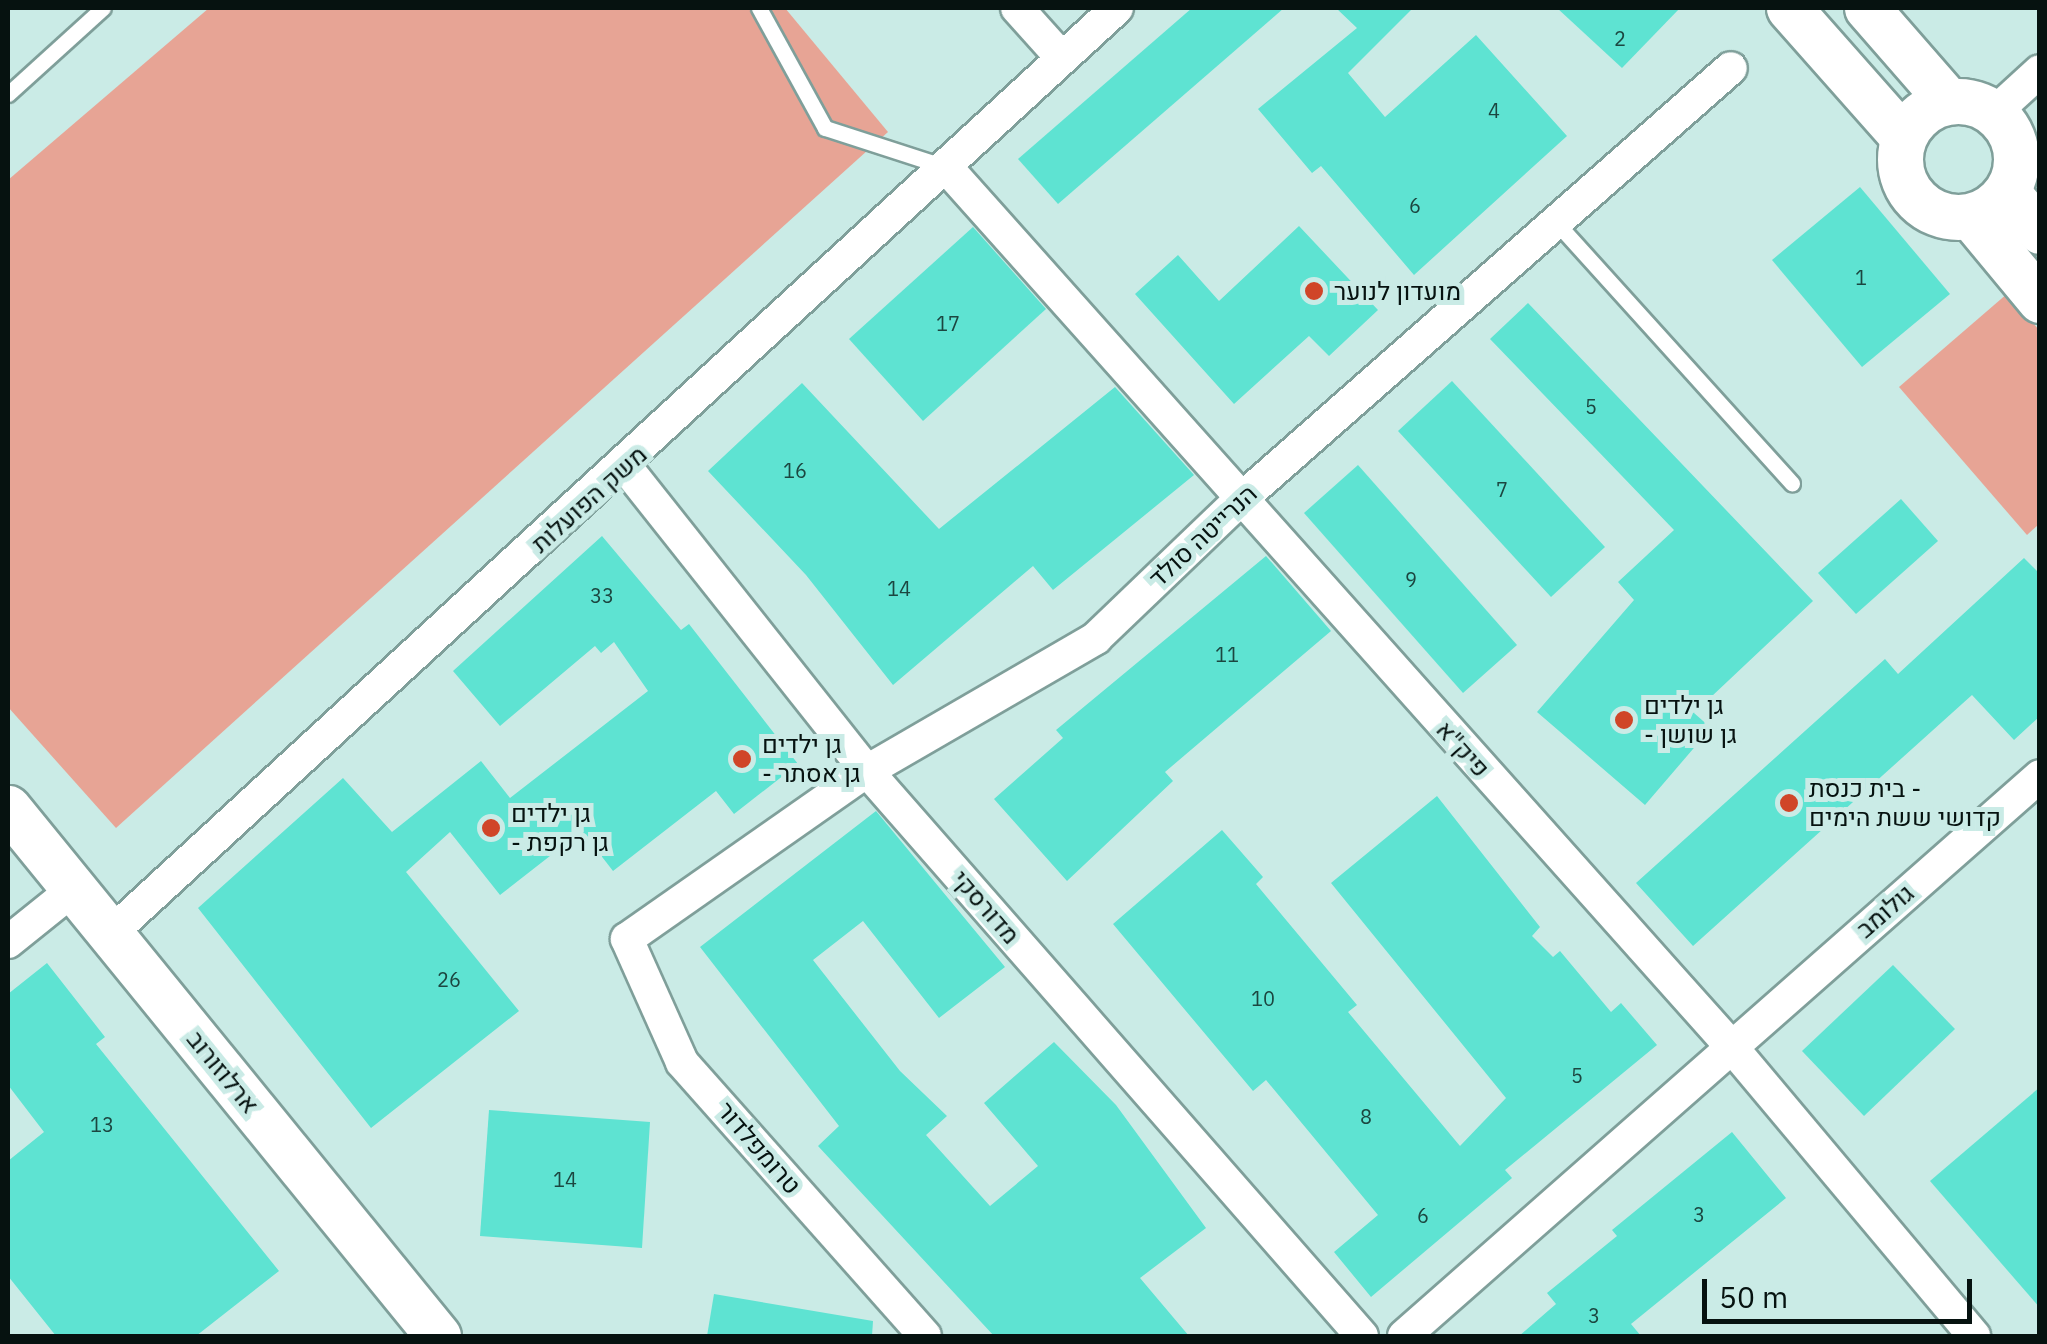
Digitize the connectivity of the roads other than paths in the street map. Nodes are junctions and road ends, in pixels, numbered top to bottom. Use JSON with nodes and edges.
{"nodes":[{"id":1,"x":103,"y":8,"type":"edge"},
{"id":2,"x":760,"y":8,"type":"edge"},
{"id":3,"x":1018,"y":8,"type":"edge"},
{"id":4,"x":1117,"y":8,"type":"edge"},
{"id":5,"x":1789,"y":8,"type":"edge"},
{"id":6,"x":1867,"y":8,"type":"edge"},
{"id":7,"x":1062,"y":58,"type":"junction"},
{"id":8,"x":1731,"y":68,"type":"dead end"},
{"id":9,"x":2040,"y":71,"type":"edge"},
{"id":10,"x":8,"y":94,"type":"edge"},
{"id":11,"x":1948,"y":102,"type":"junction"},
{"id":12,"x":1994,"y":113,"type":"junction"},
{"id":13,"x":1903,"y":137,"type":"junction"},
{"id":14,"x":946,"y":167,"type":"junction"},
{"id":15,"x":1989,"y":204,"type":"junction"},
{"id":16,"x":1554,"y":220,"type":"junction"},
{"id":17,"x":2040,"y":231,"type":"edge"},
{"id":18,"x":2040,"y":300,"type":"edge"},
{"id":19,"x":625,"y":466,"type":"junction"},
{"id":20,"x":1792,"y":483,"type":"dead end"},
{"id":21,"x":1239,"y":501,"type":"junction"},
{"id":22,"x":868,"y":772,"type":"junction"},
{"id":23,"x":2040,"y":776,"type":"edge"},
{"id":24,"x":8,"y":808,"type":"edge"},
{"id":25,"x":74,"y":890,"type":"junction"},
{"id":26,"x":110,"y":934,"type":"junction"},
{"id":27,"x":627,"y":938,"type":"joint"},
{"id":28,"x":8,"y":942,"type":"edge"},
{"id":29,"x":1730,"y":1045,"type":"junction"},
{"id":30,"x":438,"y":1336,"type":"edge"},
{"id":31,"x":925,"y":1336,"type":"edge"},
{"id":32,"x":1362,"y":1336,"type":"edge"},
{"id":33,"x":1404,"y":1336,"type":"edge"},
{"id":34,"x":1974,"y":1336,"type":"edge"}],
"edges":[{"from":1,"to":10,"type":"lane"},
{"from":2,"to":14,"type":"lane"},
{"from":3,"to":7,"type":"street"},
{"from":4,"to":7,"type":"street","name":"משק הפועלות"},
{"from":5,"to":13,"type":"street"},
{"from":6,"to":11,"type":"street"},
{"from":7,"to":14,"type":"street","name":"משק הפועלות"},
{"from":8,"to":16,"type":"street","name":"הנרייטה סולד"},
{"from":9,"to":12,"type":"street"},
{"from":11,"to":12,"type":"street"},
{"from":11,"to":13,"type":"street"},
{"from":12,"to":15,"type":"street"},
{"from":13,"to":15,"type":"street"},
{"from":14,"to":19,"type":"street","name":"משק הפועלות"},
{"from":14,"to":21,"type":"street","name":"פיק\"א"},
{"from":15,"to":17,"type":"street"},
{"from":15,"to":18,"type":"street"},
{"from":16,"to":20,"type":"lane"},
{"from":16,"to":21,"type":"street","name":"הנרייטה סולד"},
{"from":19,"to":22,"type":"street","name":"מדורסקי"},
{"from":19,"to":26,"type":"street","name":"משק הפועלות"},
{"from":21,"to":22,"type":"street","name":"הנרייטה סולד"},
{"from":21,"to":29,"type":"street","name":"פיק\"א"},
{"from":22,"to":27,"type":"street","name":"הנרייטה סולד"},
{"from":22,"to":32,"type":"street","name":"מדורסקי"},
{"from":23,"to":29,"type":"street","name":"גולומב"},
{"from":24,"to":25,"type":"street","name":"ארלוזורוב"},
{"from":25,"to":26,"type":"street","name":"ארלוזורוב"},
{"from":25,"to":28,"type":"street"},
{"from":26,"to":30,"type":"street","name":"ארלוזורוב"},
{"from":27,"to":31,"type":"street","name":"טרומפלדור"},
{"from":29,"to":33,"type":"street"},
{"from":29,"to":34,"type":"street","name":"פיק\"א"}]}
